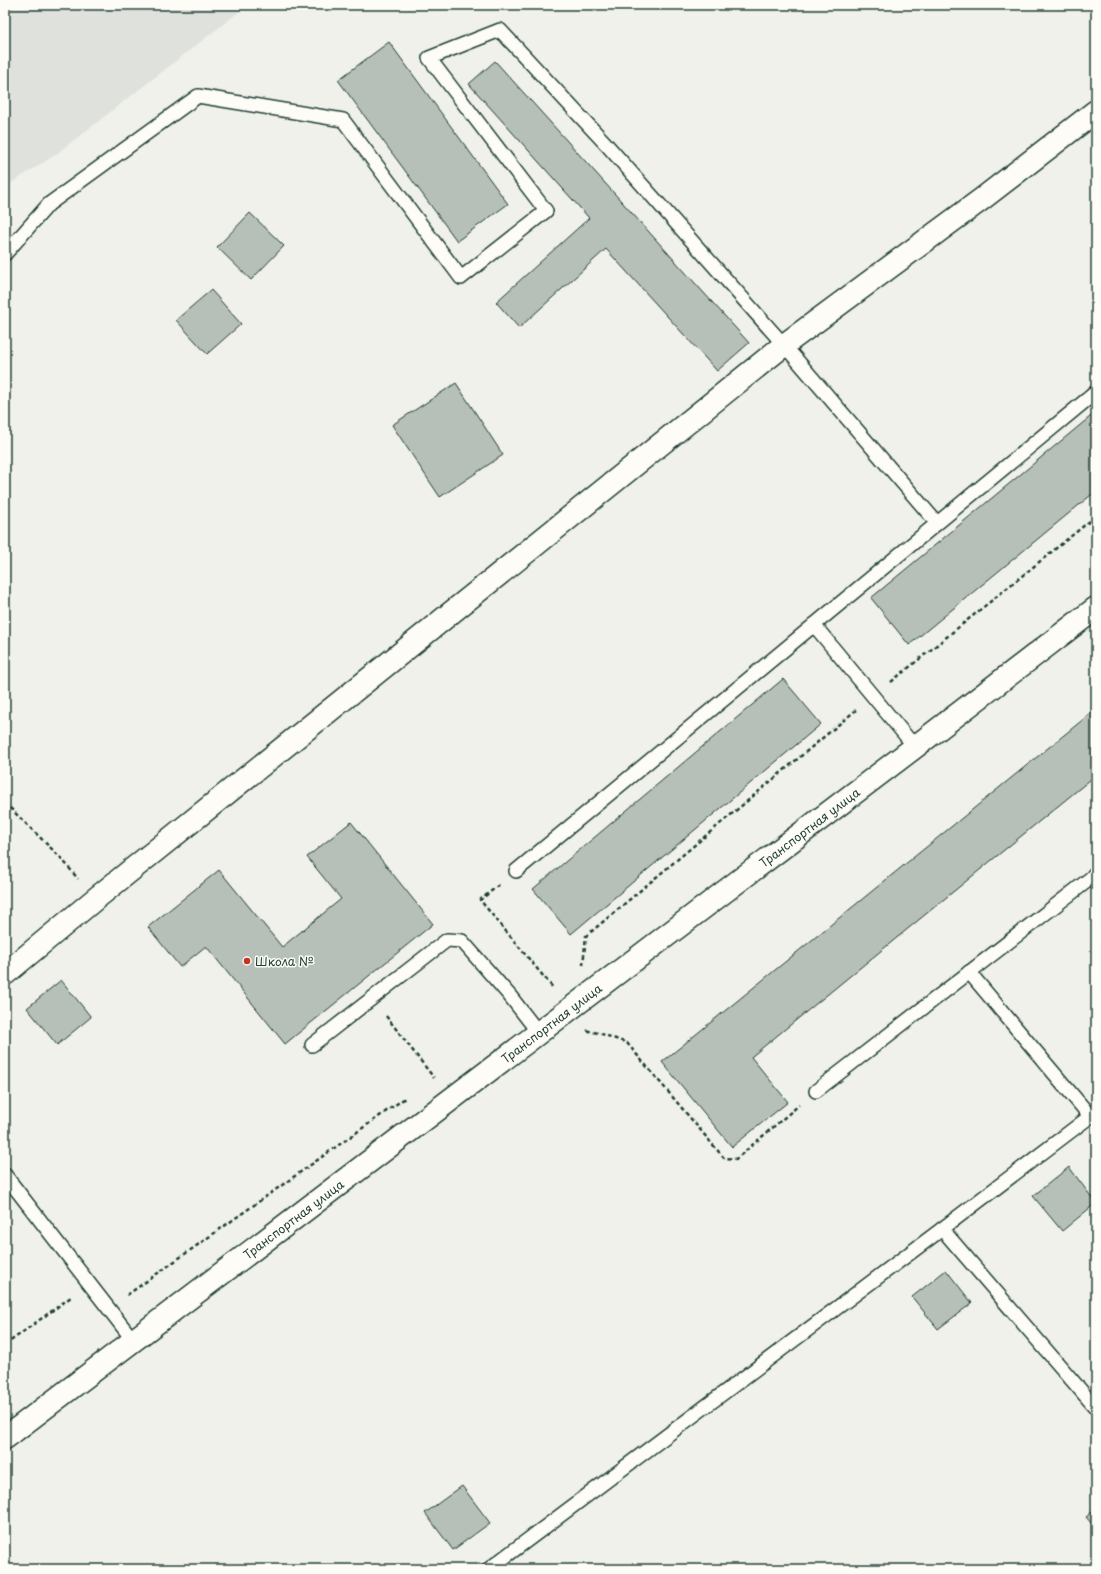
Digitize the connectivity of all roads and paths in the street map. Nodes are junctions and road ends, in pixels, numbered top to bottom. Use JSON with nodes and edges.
{"nodes":[{"id":1,"x":1096,"y":111,"type":"edge"},
{"id":2,"x":5,"y":254,"type":"edge"},
{"id":3,"x":784,"y":345,"type":"junction"},
{"id":4,"x":1096,"y":392,"type":"edge"},
{"id":5,"x":1096,"y":516,"type":"edge"},
{"id":6,"x":937,"y":523,"type":"junction"},
{"id":7,"x":1096,"y":608,"type":"edge"},
{"id":8,"x":814,"y":625,"type":"junction"},
{"id":9,"x":873,"y":696,"type":"junction"},
{"id":10,"x":915,"y":747,"type":"junction"},
{"id":11,"x":5,"y":803,"type":"edge"},
{"id":12,"x":516,"y":871,"type":"joint"},
{"id":13,"x":1096,"y":872,"type":"edge"},
{"id":14,"x":94,"y":900,"type":"junction"},
{"id":15,"x":583,"y":967,"type":"dead end"},
{"id":16,"x":969,"y":972,"type":"junction"},
{"id":17,"x":5,"y":974,"type":"edge"},
{"id":18,"x":372,"y":998,"type":"junction"},
{"id":19,"x":570,"y":1008,"type":"junction"},
{"id":20,"x":538,"y":1032,"type":"junction"},
{"id":21,"x":312,"y":1045,"type":"dead end"},
{"id":22,"x":428,"y":1082,"type":"dead end"},
{"id":23,"x":816,"y":1091,"type":"joint"},
{"id":24,"x":411,"y":1094,"type":"dead end"},
{"id":25,"x":1093,"y":1114,"type":"edge"},
{"id":26,"x":5,"y":1175,"type":"edge"},
{"id":27,"x":942,"y":1229,"type":"junction"},
{"id":28,"x":89,"y":1284,"type":"junction"},
{"id":29,"x":108,"y":1308,"type":"junction"},
{"id":30,"x":133,"y":1340,"type":"junction"},
{"id":31,"x":5,"y":1345,"type":"edge"},
{"id":32,"x":1096,"y":1408,"type":"edge"},
{"id":33,"x":5,"y":1438,"type":"edge"},
{"id":34,"x":489,"y":1569,"type":"edge"}],
"edges":[{"from":1,"to":3,"type":"street"},
{"from":2,"to":3,"type":"lane"},
{"from":3,"to":6,"type":"lane"},
{"from":3,"to":14,"type":"street"},
{"from":4,"to":6,"type":"lane"},
{"from":5,"to":9,"type":"path"},
{"from":6,"to":8,"type":"lane"},
{"from":7,"to":10,"type":"street","name":"Транспортная улица"},
{"from":8,"to":9,"type":"lane"},
{"from":8,"to":12,"type":"lane"},
{"from":9,"to":10,"type":"lane"},
{"from":9,"to":15,"type":"path"},
{"from":10,"to":19,"type":"street","name":"Транспортная улица"},
{"from":11,"to":14,"type":"path"},
{"from":12,"to":19,"type":"path"},
{"from":13,"to":16,"type":"lane"},
{"from":14,"to":17,"type":"street"},
{"from":16,"to":23,"type":"lane"},
{"from":16,"to":25,"type":"lane"},
{"from":18,"to":20,"type":"lane"},
{"from":18,"to":21,"type":"lane"},
{"from":18,"to":22,"type":"path"},
{"from":19,"to":20,"type":"street","name":"Транспортная улица"},
{"from":19,"to":23,"type":"path"},
{"from":20,"to":30,"type":"street","name":"Транспортная улица"},
{"from":24,"to":29,"type":"path"},
{"from":25,"to":27,"type":"lane"},
{"from":26,"to":28,"type":"lane"},
{"from":27,"to":32,"type":"lane"},
{"from":27,"to":34,"type":"lane"},
{"from":28,"to":29,"type":"lane"},
{"from":28,"to":31,"type":"path"},
{"from":29,"to":30,"type":"lane"},
{"from":30,"to":33,"type":"street","name":"Транспортная улица"}]}
